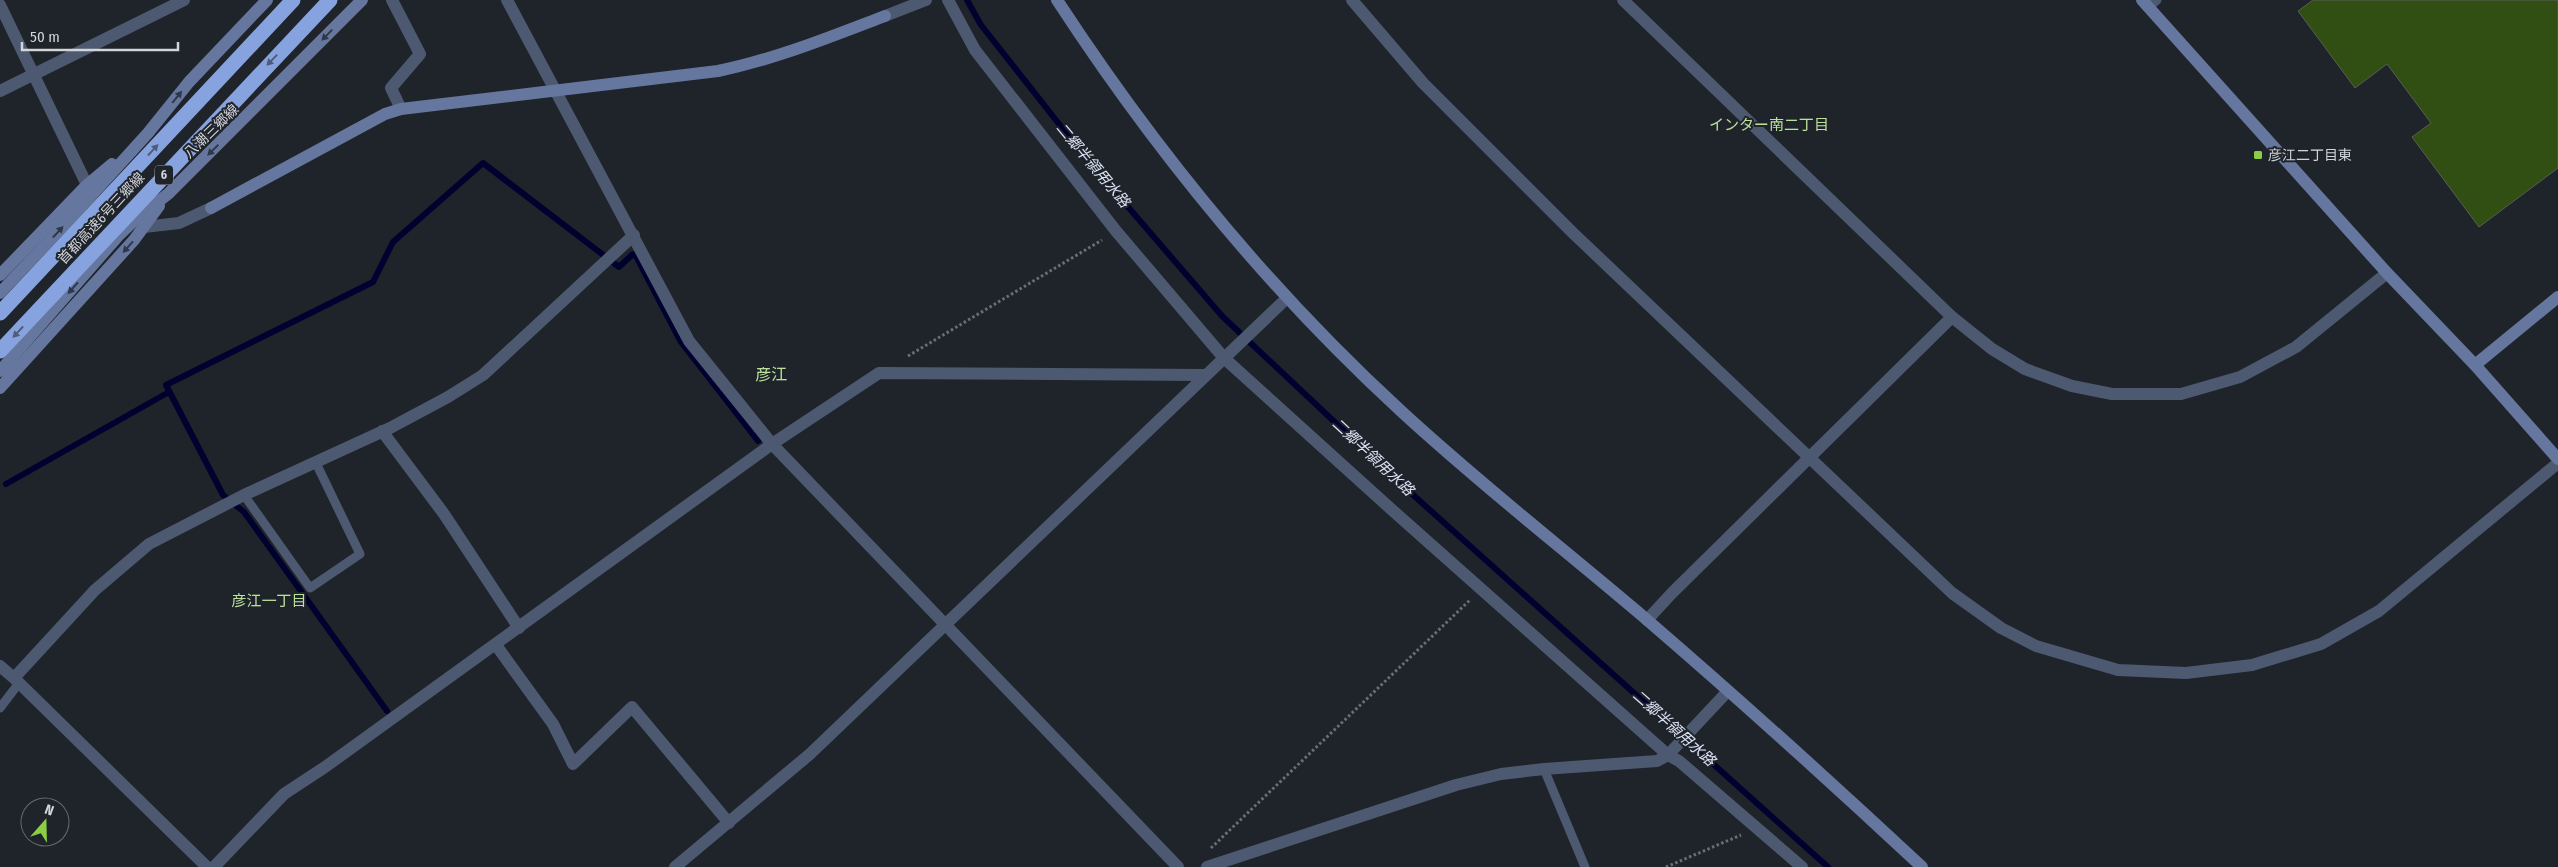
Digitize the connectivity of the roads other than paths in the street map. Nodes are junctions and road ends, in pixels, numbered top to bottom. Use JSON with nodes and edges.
{"nodes":[{"id":1,"x":184,"y":0,"type":"edge"},
{"id":2,"x":267,"y":0,"type":"edge"},
{"id":3,"x":293,"y":0,"type":"edge"},
{"id":4,"x":330,"y":0,"type":"edge"},
{"id":5,"x":362,"y":0,"type":"edge"},
{"id":6,"x":392,"y":0,"type":"edge"},
{"id":7,"x":507,"y":0,"type":"edge"},
{"id":8,"x":926,"y":0,"type":"edge"},
{"id":9,"x":948,"y":0,"type":"edge"},
{"id":10,"x":1057,"y":0,"type":"edge"},
{"id":11,"x":1352,"y":0,"type":"edge"},
{"id":12,"x":1623,"y":0,"type":"edge"},
{"id":13,"x":2149,"y":2,"type":"edge"},
{"id":14,"x":0,"y":5,"type":"edge"},
{"id":15,"x":34,"y":75,"type":"junction"},
{"id":16,"x":0,"y":91,"type":"edge"},
{"id":17,"x":557,"y":91,"type":"junction"},
{"id":18,"x":401,"y":109,"type":"junction"},
{"id":19,"x":148,"y":133,"type":"junction"},
{"id":20,"x":87,"y":184,"type":"junction"},
{"id":21,"x":168,"y":194,"type":"junction"},
{"id":22,"x":144,"y":226,"type":"junction"},
{"id":23,"x":634,"y":236,"type":"junction"},
{"id":24,"x":2387,"y":273,"type":"junction"},
{"id":25,"x":0,"y":274,"type":"edge"},
{"id":26,"x":0,"y":293,"type":"edge"},
{"id":27,"x":2558,"y":297,"type":"edge"},
{"id":28,"x":1288,"y":298,"type":"junction"},
{"id":29,"x":0,"y":313,"type":"edge"},
{"id":30,"x":1952,"y":317,"type":"junction"},
{"id":31,"x":0,"y":351,"type":"edge"},
{"id":32,"x":1224,"y":358,"type":"junction"},
{"id":33,"x":2475,"y":365,"type":"junction"},
{"id":34,"x":0,"y":371,"type":"edge"},
{"id":35,"x":1204,"y":375,"type":"junction"},
{"id":36,"x":0,"y":388,"type":"edge"},
{"id":37,"x":382,"y":431,"type":"junction"},
{"id":38,"x":772,"y":444,"type":"junction"},
{"id":39,"x":1810,"y":456,"type":"junction"},
{"id":40,"x":2558,"y":459,"type":"edge"},
{"id":41,"x":316,"y":463,"type":"junction"},
{"id":42,"x":2558,"y":463,"type":"edge"},
{"id":43,"x":244,"y":495,"type":"junction"},
{"id":44,"x":1647,"y":620,"type":"junction"},
{"id":45,"x":945,"y":624,"type":"junction"},
{"id":46,"x":519,"y":628,"type":"junction"},
{"id":47,"x":496,"y":644,"type":"junction"},
{"id":48,"x":0,"y":666,"type":"edge"},
{"id":49,"x":16,"y":681,"type":"junction"},
{"id":50,"x":1727,"y":692,"type":"junction"},
{"id":51,"x":0,"y":708,"type":"edge"},
{"id":52,"x":1668,"y":755,"type":"junction"},
{"id":53,"x":1544,"y":769,"type":"junction"},
{"id":54,"x":729,"y":823,"type":"junction"},
{"id":55,"x":208,"y":867,"type":"edge"},
{"id":56,"x":214,"y":867,"type":"edge"},
{"id":57,"x":675,"y":867,"type":"edge"},
{"id":58,"x":1178,"y":867,"type":"edge"},
{"id":59,"x":1206,"y":867,"type":"edge"},
{"id":60,"x":1585,"y":867,"type":"edge"},
{"id":61,"x":1802,"y":867,"type":"edge"},
{"id":62,"x":1922,"y":867,"type":"edge"}],
"edges":[{"from":1,"to":15,"type":"street"},
{"from":19,"to":2,"type":"street","one_way":true},
{"from":29,"to":3,"type":"highway","name":"首都高速6号三郷線","number":"6","one_way":true},
{"from":4,"to":31,"type":"highway","name":"首都高速6号三郷線","number":"6","one_way":true},
{"from":5,"to":21,"type":"street","name":"八潮三郷線","one_way":true},
{"from":6,"to":18,"type":"street"},
{"from":7,"to":17,"type":"street"},
{"from":8,"to":17,"type":"street"},
{"from":9,"to":32,"type":"street"},
{"from":10,"to":28,"type":"street"},
{"from":11,"to":39,"type":"street"},
{"from":12,"to":30,"type":"street"},
{"from":13,"to":24,"type":"street"},
{"from":14,"to":15,"type":"street"},
{"from":15,"to":16,"type":"street"},
{"from":15,"to":20,"type":"street"},
{"from":17,"to":18,"type":"street"},
{"from":17,"to":23,"type":"street"},
{"from":18,"to":22,"type":"street"},
{"from":19,"to":20,"type":"street"},
{"from":26,"to":19,"type":"street","one_way":true},
{"from":20,"to":25,"type":"street"},
{"from":21,"to":22,"type":"street"},
{"from":21,"to":34,"type":"street","name":"八潮三郷線","one_way":true},
{"from":22,"to":36,"type":"street","one_way":true},
{"from":23,"to":37,"type":"street"},
{"from":23,"to":38,"type":"street"},
{"from":24,"to":30,"type":"street"},
{"from":24,"to":33,"type":"street"},
{"from":27,"to":33,"type":"street"},
{"from":28,"to":32,"type":"street"},
{"from":28,"to":44,"type":"street"},
{"from":30,"to":39,"type":"street"},
{"from":32,"to":35,"type":"street"},
{"from":32,"to":52,"type":"street"},
{"from":33,"to":40,"type":"street"},
{"from":35,"to":38,"type":"street"},
{"from":35,"to":45,"type":"street"},
{"from":37,"to":41,"type":"street"},
{"from":37,"to":46,"type":"street"},
{"from":38,"to":45,"type":"street"},
{"from":38,"to":46,"type":"street"},
{"from":39,"to":42,"type":"street"},
{"from":39,"to":44,"type":"street"},
{"from":41,"to":43,"type":"street"},
{"from":41,"to":43,"type":"lane"},
{"from":43,"to":49,"type":"street"},
{"from":44,"to":50,"type":"street"},
{"from":45,"to":54,"type":"street"},
{"from":45,"to":58,"type":"street"},
{"from":46,"to":47,"type":"street"},
{"from":47,"to":54,"type":"street"},
{"from":47,"to":56,"type":"street"},
{"from":48,"to":49,"type":"street"},
{"from":49,"to":51,"type":"lane"},
{"from":49,"to":55,"type":"street"},
{"from":50,"to":52,"type":"street"},
{"from":50,"to":62,"type":"street"},
{"from":52,"to":53,"type":"street"},
{"from":52,"to":61,"type":"street"},
{"from":53,"to":59,"type":"street"},
{"from":53,"to":60,"type":"lane"},
{"from":54,"to":57,"type":"street"}]}
